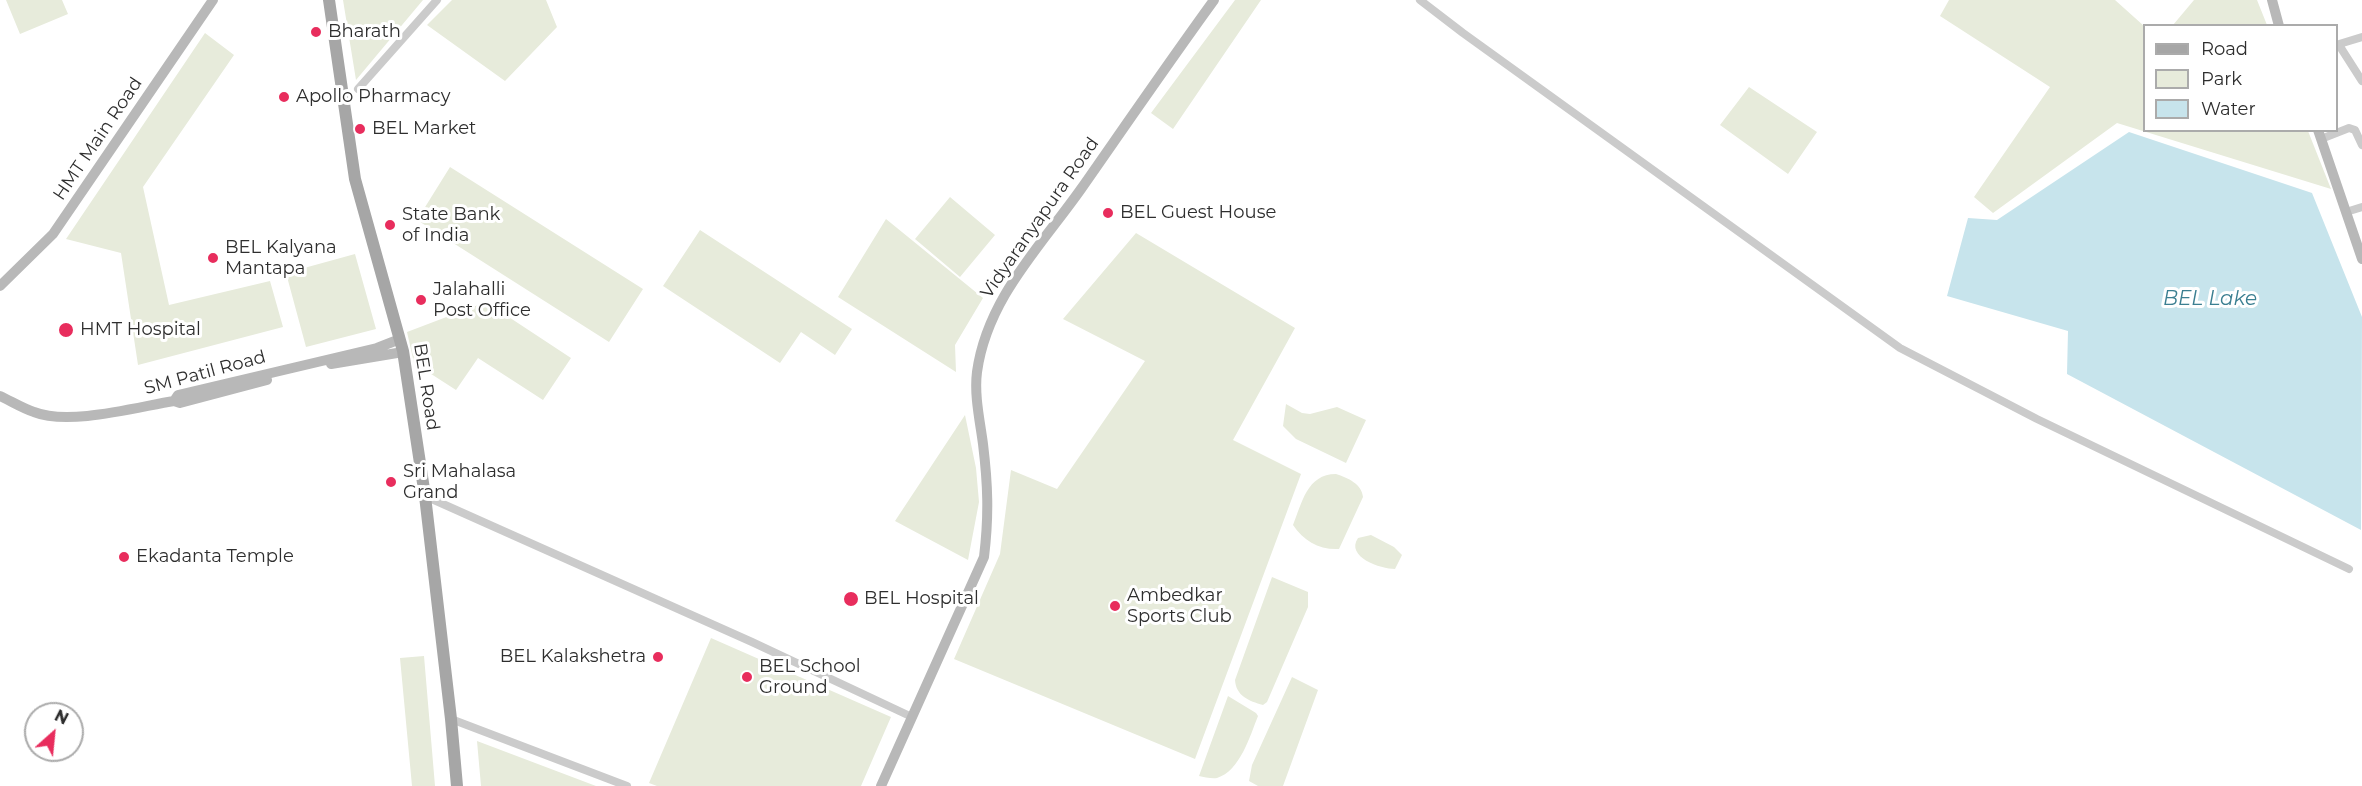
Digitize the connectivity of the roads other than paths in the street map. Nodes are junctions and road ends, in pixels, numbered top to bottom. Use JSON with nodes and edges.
{"nodes":[{"id":1,"x":213,"y":0,"type":"edge"},
{"id":2,"x":329,"y":0,"type":"edge"},
{"id":3,"x":437,"y":0,"type":"edge"},
{"id":4,"x":1214,"y":0,"type":"edge"},
{"id":5,"x":1420,"y":0,"type":"edge"},
{"id":6,"x":2272,"y":0,"type":"edge"},
{"id":7,"x":2278,"y":24,"type":"edge"},
{"id":8,"x":2362,"y":37,"type":"edge"},
{"id":9,"x":2338,"y":45,"type":"edge"},
{"id":10,"x":2362,"y":81,"type":"edge"},
{"id":11,"x":358,"y":89,"type":"dead end"},
{"id":12,"x":2338,"y":131,"type":"edge"},
{"id":13,"x":2320,"y":135,"type":"edge"},
{"id":14,"x":2362,"y":145,"type":"edge"},
{"id":15,"x":2362,"y":207,"type":"edge"},
{"id":16,"x":2346,"y":212,"type":"junction"},
{"id":17,"x":2362,"y":259,"type":"edge"},
{"id":18,"x":0,"y":286,"type":"edge"},
{"id":19,"x":400,"y":339,"type":"junction"},
{"id":20,"x":403,"y":352,"type":"junction"},
{"id":21,"x":0,"y":396,"type":"edge"},
{"id":22,"x":174,"y":401,"type":"junction"},
{"id":23,"x":425,"y":496,"type":"junction"},
{"id":24,"x":2349,"y":569,"type":"dead end"},
{"id":25,"x":912,"y":717,"type":"junction"},
{"id":26,"x":451,"y":719,"type":"junction"},
{"id":27,"x":457,"y":786,"type":"edge"},
{"id":28,"x":627,"y":786,"type":"edge"},
{"id":29,"x":881,"y":786,"type":"edge"}],
"edges":[{"from":1,"to":18,"type":"street","name":"HMT Main Road"},
{"from":2,"to":19,"type":"main road","name":"BEL Road"},
{"from":3,"to":11,"type":"street"},
{"from":4,"to":25,"type":"street","name":"Vidyaranyapura Road"},
{"from":5,"to":24,"type":"street"},
{"from":6,"to":7,"type":"street"},
{"from":8,"to":9,"type":"street"},
{"from":9,"to":10,"type":"street"},
{"from":12,"to":14,"type":"street"},
{"from":13,"to":16,"type":"street"},
{"from":15,"to":16,"type":"street"},
{"from":16,"to":17,"type":"street"},
{"from":19,"to":20,"type":"main road","name":"BEL Road"},
{"from":19,"to":22,"type":"street","name":"SM Patil Road"},
{"from":20,"to":22,"type":"street"},
{"from":20,"to":23,"type":"main road","name":"BEL Road"},
{"from":21,"to":22,"type":"street","name":"SM Patil Road"},
{"from":23,"to":25,"type":"street"},
{"from":23,"to":26,"type":"main road","name":"BEL Road"},
{"from":25,"to":29,"type":"street","name":"Vidyaranyapura Road"},
{"from":26,"to":27,"type":"main road","name":"BEL Road"},
{"from":26,"to":28,"type":"street"}]}
